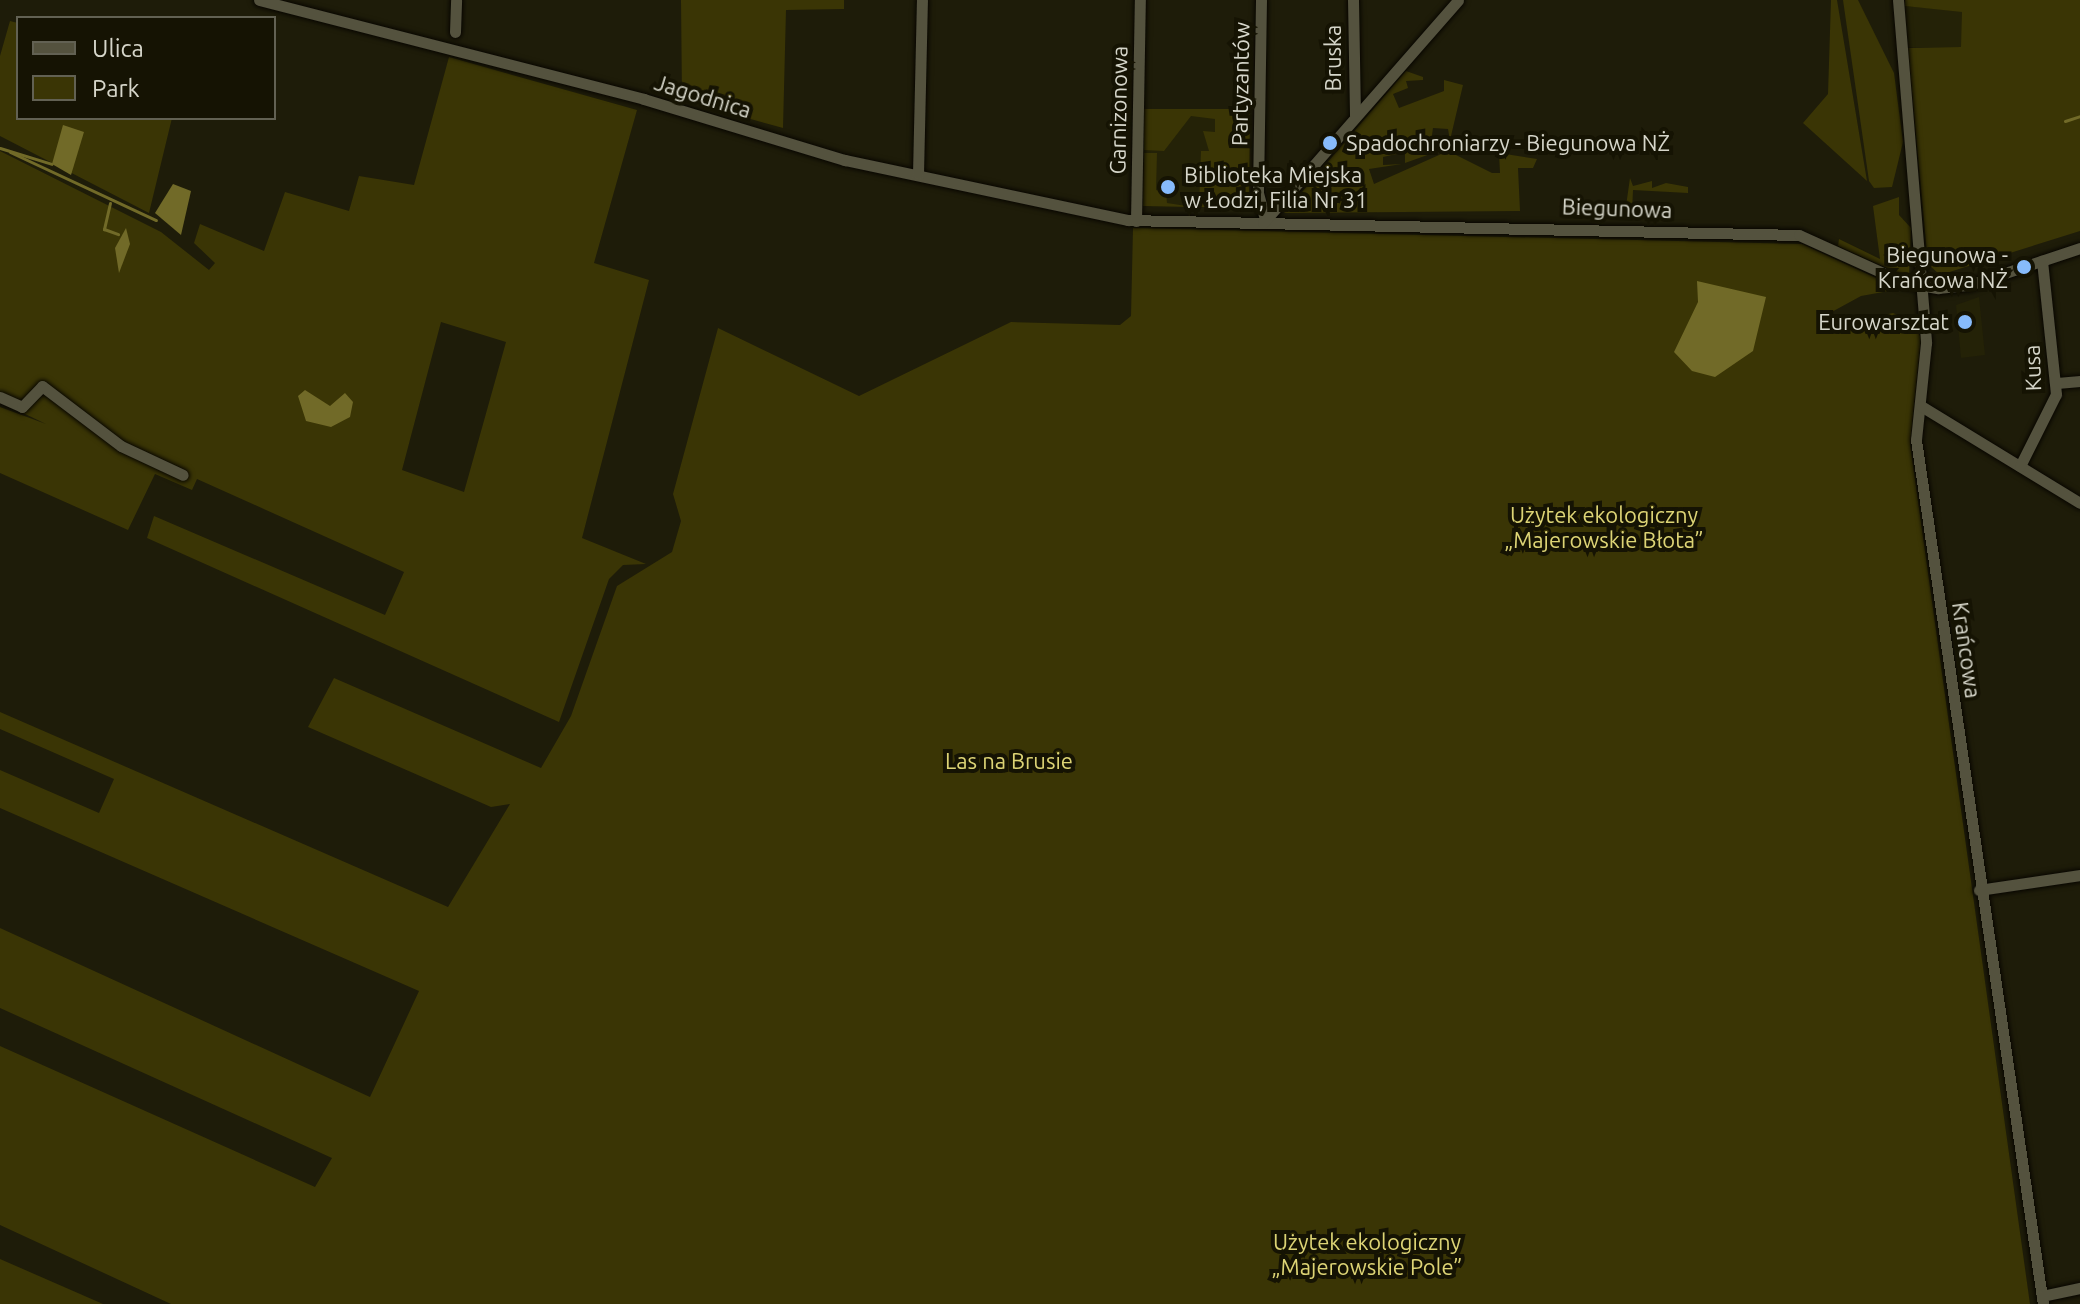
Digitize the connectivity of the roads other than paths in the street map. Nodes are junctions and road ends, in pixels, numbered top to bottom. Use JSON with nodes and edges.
{"nodes":[{"id":1,"x":259,"y":0,"type":"edge"},
{"id":2,"x":456,"y":0,"type":"edge"},
{"id":3,"x":922,"y":0,"type":"edge"},
{"id":4,"x":1140,"y":0,"type":"edge"},
{"id":5,"x":1261,"y":0,"type":"edge"},
{"id":6,"x":1353,"y":0,"type":"edge"},
{"id":7,"x":1458,"y":0,"type":"edge"},
{"id":8,"x":1898,"y":0,"type":"edge"},
{"id":9,"x":455,"y":32,"type":"dead end"},
{"id":10,"x":1355,"y":116,"type":"junction"},
{"id":11,"x":918,"y":174,"type":"junction"},
{"id":12,"x":1263,"y":219,"type":"junction"},
{"id":13,"x":1136,"y":221,"type":"junction"},
{"id":14,"x":2080,"y":248,"type":"edge"},
{"id":15,"x":2042,"y":261,"type":"junction"},
{"id":16,"x":1920,"y":286,"type":"junction"},
{"id":17,"x":2080,"y":381,"type":"edge"},
{"id":18,"x":2057,"y":383,"type":"junction"},
{"id":19,"x":0,"y":397,"type":"edge"},
{"id":20,"x":1921,"y":406,"type":"junction"},
{"id":21,"x":2020,"y":466,"type":"junction"},
{"id":22,"x":183,"y":475,"type":"dead end"},
{"id":23,"x":2080,"y":503,"type":"edge"},
{"id":24,"x":2080,"y":875,"type":"edge"},
{"id":25,"x":1979,"y":890,"type":"junction"},
{"id":26,"x":2080,"y":1288,"type":"edge"},
{"id":27,"x":2042,"y":1300,"type":"edge"}],
"edges":[{"from":1,"to":11,"type":"street","name":"Jagodnica"},
{"from":2,"to":9,"type":"street"},
{"from":3,"to":11,"type":"street"},
{"from":4,"to":13,"type":"street","name":"Garnizonowa"},
{"from":5,"to":12,"type":"street","name":"Partyzantów"},
{"from":6,"to":10,"type":"street","name":"Bruska"},
{"from":7,"to":10,"type":"street"},
{"from":8,"to":16,"type":"street","name":"Krańcowa"},
{"from":10,"to":12,"type":"street"},
{"from":11,"to":13,"type":"street","name":"Jagodnica"},
{"from":12,"to":13,"type":"street","name":"Biegunowa"},
{"from":12,"to":16,"type":"street","name":"Biegunowa"},
{"from":14,"to":15,"type":"street","name":"Biegunowa"},
{"from":15,"to":16,"type":"street","name":"Biegunowa"},
{"from":15,"to":18,"type":"street","name":"Kusa"},
{"from":16,"to":20,"type":"street","name":"Krańcowa"},
{"from":17,"to":18,"type":"street"},
{"from":18,"to":21,"type":"street","name":"Kusa"},
{"from":19,"to":22,"type":"street"},
{"from":20,"to":21,"type":"street"},
{"from":20,"to":25,"type":"street","name":"Krańcowa"},
{"from":21,"to":23,"type":"street"},
{"from":24,"to":25,"type":"street"},
{"from":25,"to":27,"type":"street","name":"Krańcowa"},
{"from":26,"to":27,"type":"street"}]}
